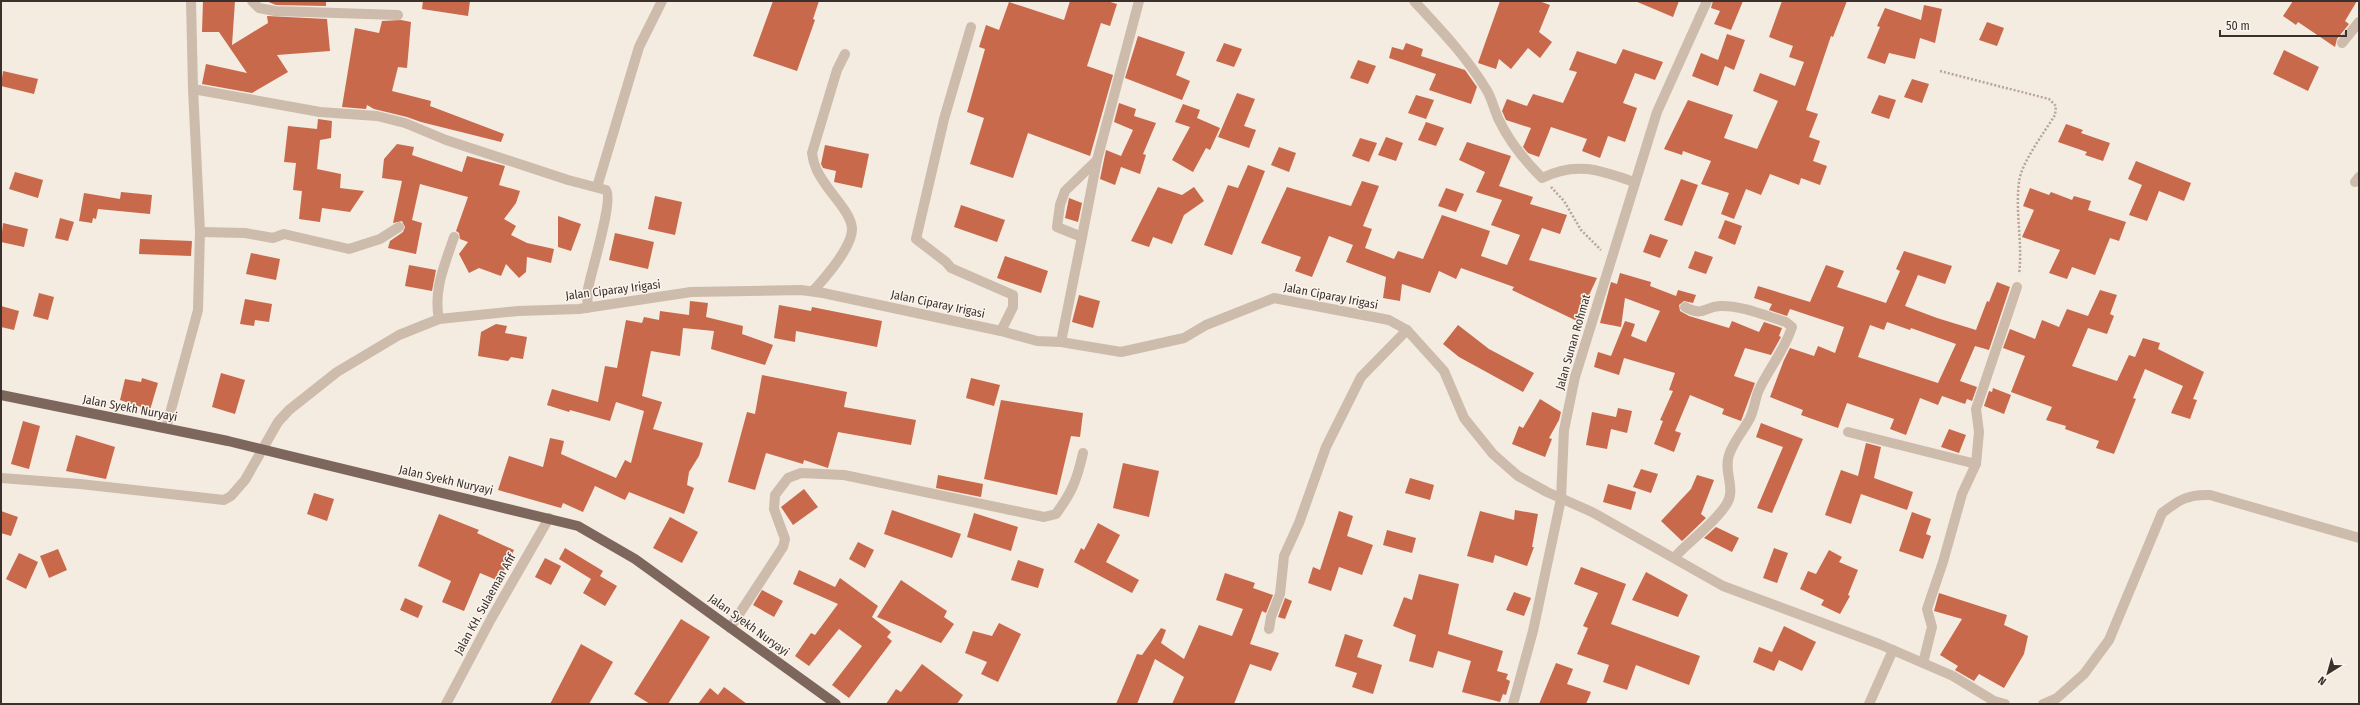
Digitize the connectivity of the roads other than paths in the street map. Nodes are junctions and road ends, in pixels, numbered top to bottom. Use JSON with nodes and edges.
{"nodes":[{"id":1,"x":191,"y":1,"type":"edge"},
{"id":2,"x":252,"y":1,"type":"edge"},
{"id":3,"x":662,"y":1,"type":"edge"},
{"id":4,"x":1139,"y":1,"type":"edge"},
{"id":5,"x":1414,"y":1,"type":"edge"},
{"id":6,"x":1707,"y":1,"type":"edge"},
{"id":7,"x":398,"y":15,"type":"dead end"},
{"id":8,"x":2359,"y":22,"type":"edge"},
{"id":9,"x":971,"y":27,"type":"dead end"},
{"id":10,"x":2342,"y":43,"type":"dead end"},
{"id":11,"x":845,"y":54,"type":"dead end"},
{"id":12,"x":193,"y":89,"type":"junction"},
{"id":13,"x":1097,"y":160,"type":"junction"},
{"id":14,"x":1634,"y":182,"type":"junction"},
{"id":15,"x":597,"y":187,"type":"junction"},
{"id":16,"x":399,"y":227,"type":"dead end"},
{"id":17,"x":200,"y":232,"type":"junction"},
{"id":18,"x":454,"y":237,"type":"dead end"},
{"id":19,"x":1082,"y":237,"type":"junction"},
{"id":20,"x":817,"y":287,"type":"junction"},
{"id":21,"x":2017,"y":287,"type":"road end"},
{"id":22,"x":587,"y":306,"type":"junction"},
{"id":23,"x":1685,"y":307,"type":"dead end"},
{"id":24,"x":438,"y":314,"type":"junction"},
{"id":25,"x":1406,"y":330,"type":"junction"},
{"id":26,"x":1001,"y":331,"type":"junction"},
{"id":27,"x":1061,"y":342,"type":"junction"},
{"id":28,"x":1,"y":395,"type":"edge"},
{"id":29,"x":166,"y":428,"type":"junction"},
{"id":30,"x":1848,"y":432,"type":"dead end"},
{"id":31,"x":259,"y":449,"type":"junction"},
{"id":32,"x":1083,"y":453,"type":"dead end"},
{"id":33,"x":1976,"y":464,"type":"junction"},
{"id":34,"x":1,"y":478,"type":"edge"},
{"id":35,"x":1561,"y":499,"type":"junction"},
{"id":36,"x":549,"y":518,"type":"junction"},
{"id":37,"x":2359,"y":538,"type":"edge"},
{"id":38,"x":1675,"y":557,"type":"junction"},
{"id":39,"x":730,"y":628,"type":"junction"},
{"id":40,"x":1269,"y":629,"type":"dead end"},
{"id":41,"x":1893,"y":650,"type":"junction"},
{"id":42,"x":1923,"y":663,"type":"junction"},
{"id":43,"x":830,"y":702,"type":"edge"},
{"id":44,"x":446,"y":704,"type":"edge"},
{"id":45,"x":1513,"y":704,"type":"edge"},
{"id":46,"x":1869,"y":704,"type":"edge"},
{"id":47,"x":2005,"y":704,"type":"edge"},
{"id":48,"x":2043,"y":704,"type":"edge"}],
"edges":[{"from":1,"to":12,"type":"street"},
{"from":2,"to":7,"type":"street"},
{"from":3,"to":15,"type":"street"},
{"from":4,"to":13,"type":"street"},
{"from":5,"to":14,"type":"street"},
{"from":6,"to":14,"type":"street","name":"Jalan Sunan Rohmat"},
{"from":8,"to":10,"type":"street"},
{"from":9,"to":26,"type":"street"},
{"from":11,"to":20,"type":"street"},
{"from":12,"to":15,"type":"street"},
{"from":12,"to":17,"type":"street"},
{"from":13,"to":19,"type":"street"},
{"from":13,"to":19,"type":"street"},
{"from":14,"to":35,"type":"street","name":"Jalan Sunan Rohmat"},
{"from":15,"to":22,"type":"street"},
{"from":16,"to":17,"type":"street"},
{"from":17,"to":29,"type":"street"},
{"from":18,"to":24,"type":"street"},
{"from":19,"to":27,"type":"street"},
{"from":20,"to":22,"type":"street","name":"Jalan Ciparay Irigasi"},
{"from":20,"to":26,"type":"street","name":"Jalan Ciparay Irigasi"},
{"from":21,"to":33,"type":"street"},
{"from":22,"to":24,"type":"street","name":"Jalan Ciparay Irigasi"},
{"from":23,"to":38,"type":"street"},
{"from":24,"to":31,"type":"street","name":"Jalan Ciparay Irigasi"},
{"from":25,"to":27,"type":"street","name":"Jalan Ciparay Irigasi"},
{"from":25,"to":35,"type":"street","name":"Jalan Ciparay Irigasi"},
{"from":25,"to":40,"type":"street"},
{"from":26,"to":27,"type":"street","name":"Jalan Ciparay Irigasi"},
{"from":28,"to":29,"type":"main road","name":"Jalan Syekh Nuryayi"},
{"from":29,"to":31,"type":"main road","name":"Jalan Syekh Nuryayi"},
{"from":30,"to":33,"type":"street"},
{"from":31,"to":34,"type":"street","name":"Jalan Ciparay Irigasi"},
{"from":31,"to":36,"type":"main road","name":"Jalan Syekh Nuryayi"},
{"from":32,"to":39,"type":"street"},
{"from":33,"to":42,"type":"street"},
{"from":35,"to":38,"type":"street","name":"Jalan Ciparay Irigasi"},
{"from":35,"to":45,"type":"street","name":"Jalan Sunan Rohmat"},
{"from":36,"to":39,"type":"main road","name":"Jalan Syekh Nuryayi"},
{"from":36,"to":44,"type":"street","name":"Jalan KH. Sulaeman Afif"},
{"from":37,"to":48,"type":"street"},
{"from":38,"to":41,"type":"street","name":"Jalan Ciparay Irigasi"},
{"from":39,"to":43,"type":"main road","name":"Jalan Syekh Nuryayi"},
{"from":41,"to":42,"type":"street","name":"Jalan Ciparay Irigasi"},
{"from":41,"to":46,"type":"street"},
{"from":42,"to":47,"type":"street","name":"Jalan Ciparay Irigasi"}]}
